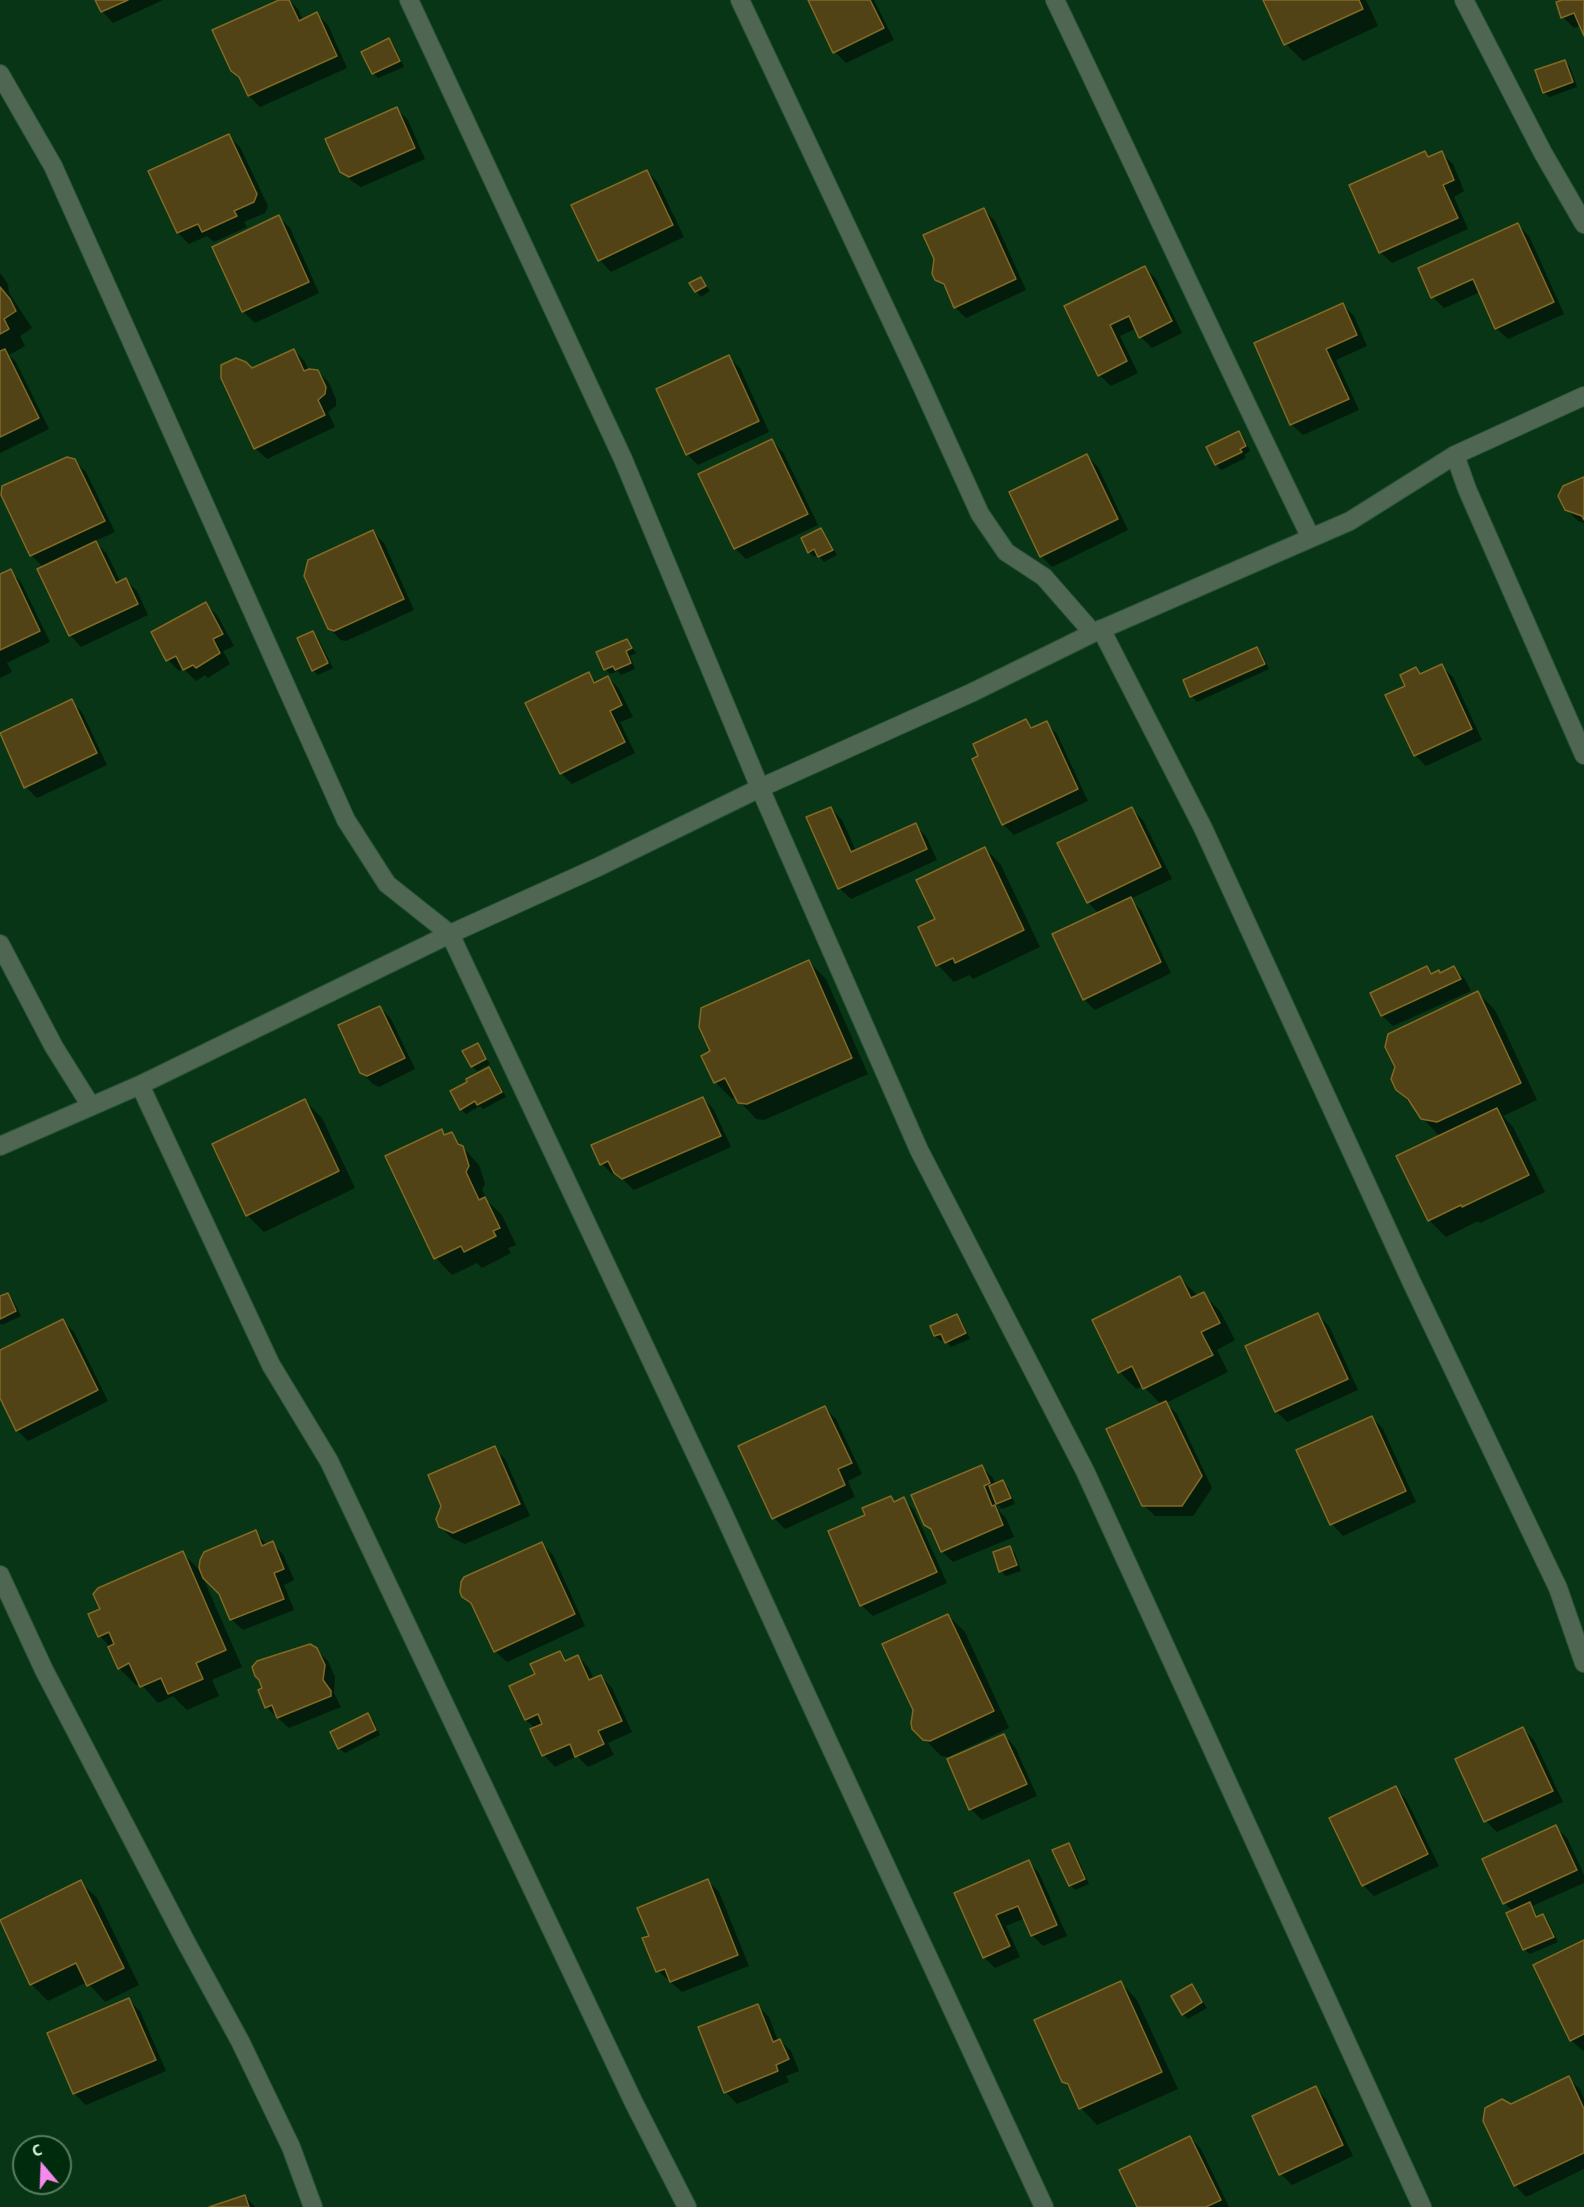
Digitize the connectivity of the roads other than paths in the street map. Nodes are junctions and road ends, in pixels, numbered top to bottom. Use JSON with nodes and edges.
{"nodes":[{"id":1,"x":409,"y":0,"type":"edge"},
{"id":2,"x":740,"y":0,"type":"edge"},
{"id":3,"x":1055,"y":0,"type":"edge"},
{"id":4,"x":1464,"y":0,"type":"edge"},
{"id":5,"x":0,"y":74,"type":"edge"},
{"id":6,"x":1584,"y":224,"type":"edge"},
{"id":7,"x":1584,"y":396,"type":"edge"},
{"id":8,"x":1455,"y":455,"type":"junction"},
{"id":9,"x":1311,"y":538,"type":"junction"},
{"id":10,"x":1097,"y":631,"type":"junction"},
{"id":11,"x":1584,"y":754,"type":"edge"},
{"id":12,"x":760,"y":788,"type":"junction"},
{"id":13,"x":450,"y":934,"type":"junction"},
{"id":14,"x":0,"y":944,"type":"edge"},
{"id":15,"x":140,"y":1085,"type":"junction"},
{"id":16,"x":91,"y":1106,"type":"junction"},
{"id":17,"x":0,"y":1146,"type":"edge"},
{"id":18,"x":0,"y":1575,"type":"edge"},
{"id":19,"x":1584,"y":1663,"type":"edge"},
{"id":20,"x":313,"y":2207,"type":"edge"},
{"id":21,"x":687,"y":2207,"type":"edge"},
{"id":22,"x":1044,"y":2207,"type":"edge"},
{"id":23,"x":1422,"y":2207,"type":"edge"}],
"edges":[{"from":1,"to":12,"type":"street"},
{"from":2,"to":10,"type":"street"},
{"from":3,"to":9,"type":"street"},
{"from":4,"to":6,"type":"street"},
{"from":5,"to":13,"type":"street"},
{"from":7,"to":8,"type":"street"},
{"from":8,"to":9,"type":"street"},
{"from":8,"to":11,"type":"street"},
{"from":9,"to":10,"type":"street"},
{"from":10,"to":12,"type":"street"},
{"from":10,"to":19,"type":"street"},
{"from":12,"to":13,"type":"street"},
{"from":12,"to":23,"type":"street"},
{"from":13,"to":15,"type":"street"},
{"from":13,"to":22,"type":"street"},
{"from":14,"to":16,"type":"street"},
{"from":15,"to":16,"type":"street"},
{"from":15,"to":21,"type":"street"},
{"from":16,"to":17,"type":"street"},
{"from":18,"to":20,"type":"street"}]}
